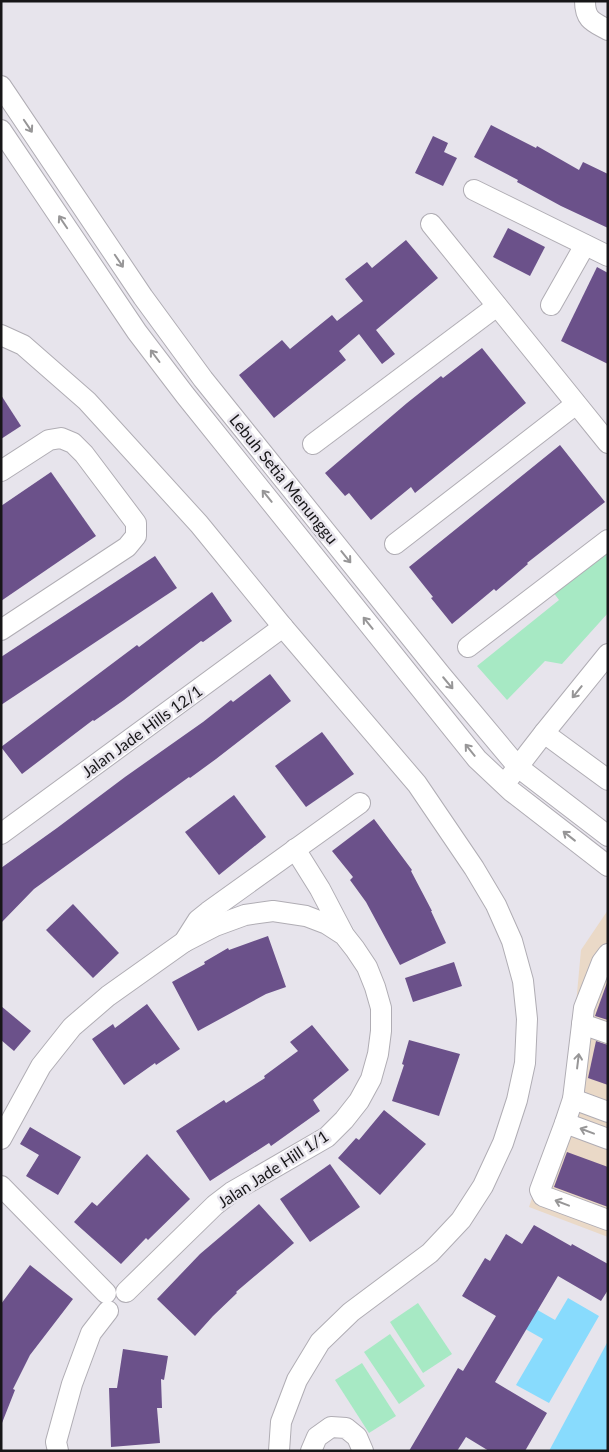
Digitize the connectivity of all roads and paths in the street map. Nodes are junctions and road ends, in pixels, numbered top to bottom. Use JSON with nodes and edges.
{"nodes":[{"id":1,"x":585,"y":1,"type":"edge"},
{"id":2,"x":608,"y":30,"type":"edge"},
{"id":3,"x":1,"y":86,"type":"edge"},
{"id":4,"x":1,"y":130,"type":"edge"},
{"id":5,"x":474,"y":190,"type":"dead end"},
{"id":6,"x":431,"y":224,"type":"dead end"},
{"id":7,"x":585,"y":245,"type":"junction"},
{"id":8,"x":608,"y":256,"type":"edge"},
{"id":9,"x":551,"y":305,"type":"dead end"},
{"id":10,"x":497,"y":306,"type":"junction"},
{"id":11,"x":1,"y":335,"type":"edge"},
{"id":12,"x":206,"y":382,"type":"junction"},
{"id":13,"x":185,"y":395,"type":"junction"},
{"id":14,"x":576,"y":404,"type":"junction"},
{"id":15,"x":608,"y":443,"type":"edge"},
{"id":16,"x":313,"y":444,"type":"dead end"},
{"id":17,"x":1,"y":471,"type":"edge"},
{"id":18,"x":608,"y":540,"type":"edge"},
{"id":19,"x":395,"y":544,"type":"dead end"},
{"id":20,"x":283,"y":628,"type":"junction"},
{"id":21,"x":1,"y":630,"type":"edge"},
{"id":22,"x":468,"y":647,"type":"dead end"},
{"id":23,"x":608,"y":654,"type":"edge"},
{"id":24,"x":544,"y":733,"type":"junction"},
{"id":25,"x":518,"y":766,"type":"junction"},
{"id":26,"x":608,"y":780,"type":"edge"},
{"id":27,"x":504,"y":785,"type":"junction"},
{"id":28,"x":360,"y":803,"type":"dead end"},
{"id":29,"x":1,"y":834,"type":"edge"},
{"id":30,"x":608,"y":836,"type":"edge"},
{"id":31,"x":295,"y":848,"type":"junction"},
{"id":32,"x":608,"y":866,"type":"edge"},
{"id":33,"x":344,"y":935,"type":"junction"},
{"id":34,"x":184,"y":942,"type":"junction"},
{"id":35,"x":608,"y":954,"type":"edge"},
{"id":36,"x":582,"y":1024,"type":"junction"},
{"id":37,"x":608,"y":1033,"type":"edge"},
{"id":38,"x":572,"y":1099,"type":"junction"},
{"id":39,"x":608,"y":1112,"type":"edge"},
{"id":40,"x":565,"y":1123,"type":"junction"},
{"id":41,"x":1,"y":1139,"type":"edge"},
{"id":42,"x":608,"y":1139,"type":"edge"},
{"id":43,"x":1,"y":1186,"type":"edge"},
{"id":44,"x":608,"y":1220,"type":"edge"},
{"id":45,"x":107,"y":1302,"type":"junction"},
{"id":46,"x":58,"y":1451,"type":"edge"},
{"id":47,"x":278,"y":1451,"type":"edge"},
{"id":48,"x":311,"y":1451,"type":"edge"},
{"id":49,"x":363,"y":1451,"type":"edge"}],
"edges":[{"from":1,"to":2,"type":"street"},
{"from":3,"to":12,"type":"street","name":"Lebuh Setia Menunggu","one_way":true},
{"from":13,"to":4,"type":"street","name":"Lebuh Setia Menunggu","one_way":true},
{"from":5,"to":7,"type":"street"},
{"from":6,"to":10,"type":"street"},
{"from":7,"to":8,"type":"street"},
{"from":7,"to":9,"type":"street"},
{"from":10,"to":14,"type":"street"},
{"from":10,"to":16,"type":"street"},
{"from":11,"to":20,"type":"street"},
{"from":12,"to":13,"type":"street"},
{"from":12,"to":25,"type":"street","name":"Lebuh Setia Menunggu","one_way":true},
{"from":27,"to":13,"type":"street","name":"Lebuh Setia Menunggu","one_way":true},
{"from":14,"to":15,"type":"street"},
{"from":14,"to":19,"type":"street"},
{"from":17,"to":21,"type":"street"},
{"from":18,"to":22,"type":"street"},
{"from":20,"to":29,"type":"street","name":"Jalan Jade Hills 12/1"},
{"from":20,"to":47,"type":"street"},
{"from":23,"to":24,"type":"street","one_way":true},
{"from":24,"to":25,"type":"street"},
{"from":24,"to":26,"type":"street"},
{"from":25,"to":27,"type":"street"},
{"from":25,"to":30,"type":"street","name":"Lebuh Setia Menunggu"},
{"from":32,"to":27,"type":"street","name":"Lebuh Setia Menunggu","one_way":true},
{"from":28,"to":31,"type":"street"},
{"from":31,"to":33,"type":"street"},
{"from":31,"to":34,"type":"street"},
{"from":33,"to":34,"type":"street","name":"Jalan Jade Hill 1/1"},
{"from":33,"to":45,"type":"street","name":"Jalan Jade Hill 1/1"},
{"from":34,"to":41,"type":"street"},
{"from":35,"to":36,"type":"street"},
{"from":36,"to":37,"type":"street"},
{"from":38,"to":36,"type":"street","one_way":true},
{"from":38,"to":39,"type":"street"},
{"from":38,"to":40,"type":"street"},
{"from":42,"to":40,"type":"street","one_way":true},
{"from":44,"to":40,"type":"street","one_way":true},
{"from":43,"to":45,"type":"street"},
{"from":45,"to":46,"type":"street"},
{"from":48,"to":49,"type":"street"}]}
